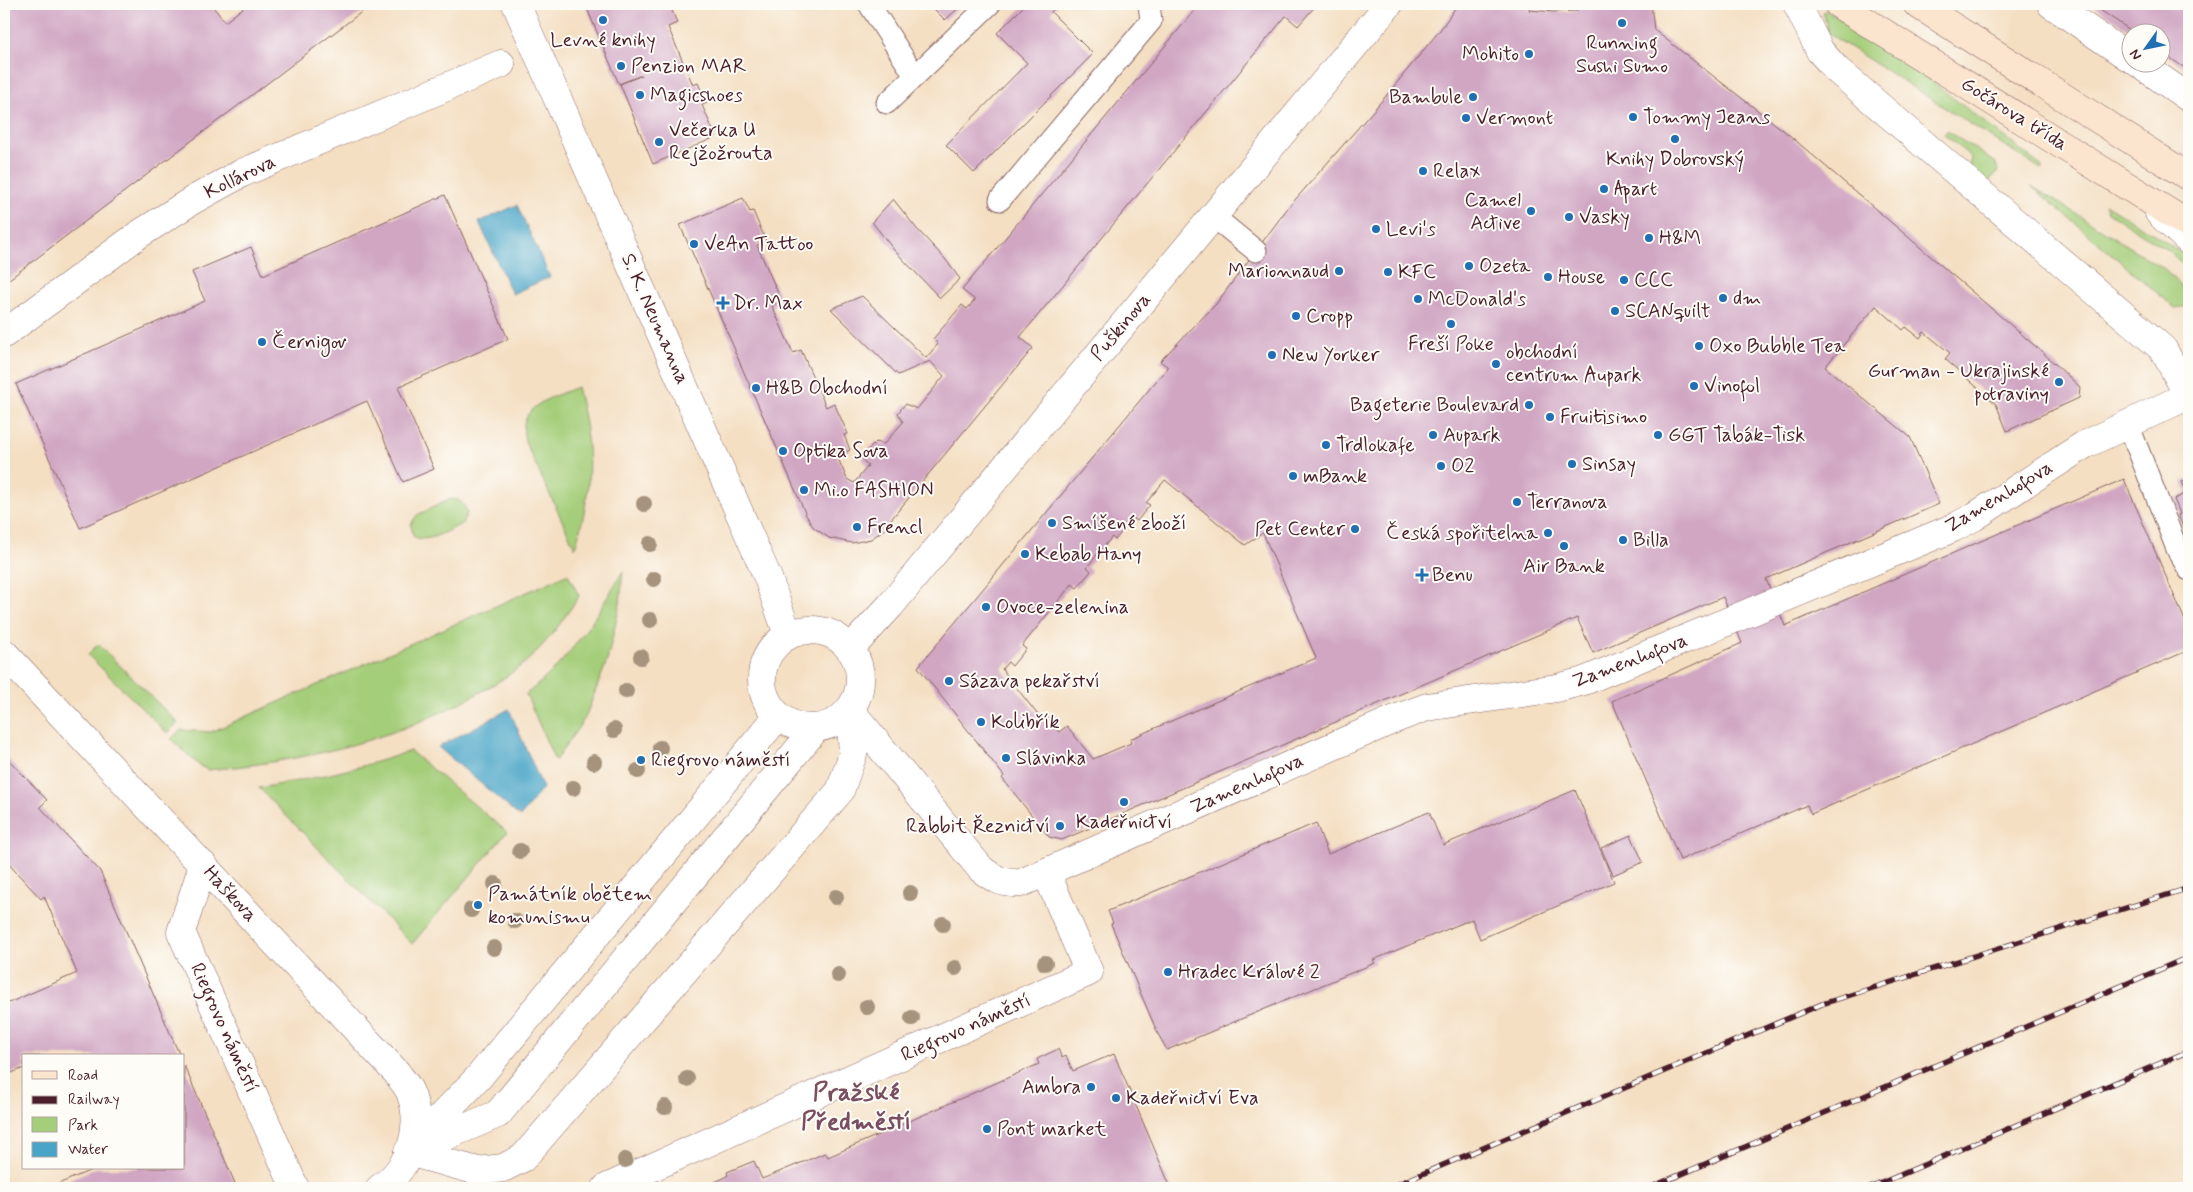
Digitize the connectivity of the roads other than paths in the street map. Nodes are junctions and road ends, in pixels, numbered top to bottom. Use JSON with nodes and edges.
{"nodes":[{"id":1,"x":516,"y":4,"type":"edge"},
{"id":2,"x":869,"y":4,"type":"edge"},
{"id":3,"x":990,"y":4,"type":"edge"},
{"id":4,"x":1149,"y":4,"type":"edge"},
{"id":5,"x":1389,"y":4,"type":"edge"},
{"id":6,"x":1797,"y":4,"type":"edge"},
{"id":7,"x":1838,"y":4,"type":"edge"},
{"id":8,"x":1917,"y":4,"type":"edge"},
{"id":9,"x":2051,"y":4,"type":"edge"},
{"id":10,"x":2120,"y":51,"type":"edge"},
{"id":11,"x":501,"y":64,"type":"dead end"},
{"id":12,"x":2151,"y":72,"type":"edge"},
{"id":13,"x":915,"y":76,"type":"junction"},
{"id":14,"x":2189,"y":98,"type":"edge"},
{"id":15,"x":887,"y":103,"type":"dead end"},
{"id":16,"x":2189,"y":177,"type":"edge"},
{"id":17,"x":2134,"y":190,"type":"junction"},
{"id":18,"x":1000,"y":200,"type":"dead end"},
{"id":19,"x":1213,"y":216,"type":"junction"},
{"id":20,"x":2189,"y":225,"type":"edge"},
{"id":21,"x":2189,"y":241,"type":"edge"},
{"id":22,"x":1256,"y":251,"type":"dead end"},
{"id":23,"x":4,"y":334,"type":"edge"},
{"id":24,"x":2189,"y":395,"type":"edge"},
{"id":25,"x":2128,"y":424,"type":"junction"},
{"id":26,"x":2189,"y":570,"type":"edge"},
{"id":27,"x":788,"y":636,"type":"junction"},
{"id":28,"x":850,"y":649,"type":"junction"},
{"id":29,"x":4,"y":653,"type":"edge"},
{"id":30,"x":850,"y":710,"type":"junction"},
{"id":31,"x":778,"y":716,"type":"junction"},
{"id":32,"x":816,"y":728,"type":"junction"},
{"id":33,"x":203,"y":865,"type":"junction"},
{"id":34,"x":1046,"y":872,"type":"junction"},
{"id":35,"x":408,"y":1152,"type":"junction"},
{"id":36,"x":295,"y":1188,"type":"edge"},
{"id":37,"x":380,"y":1188,"type":"edge"},
{"id":38,"x":606,"y":1188,"type":"edge"}],
"edges":[{"from":1,"to":27,"type":"street","name":"S. K. Neumanna"},
{"from":2,"to":13,"type":"lane"},
{"from":3,"to":13,"type":"lane"},
{"from":4,"to":18,"type":"lane"},
{"from":5,"to":19,"type":"street","name":"Puškinova"},
{"from":6,"to":24,"type":"street"},
{"from":7,"to":17,"type":"street","name":"Gočárova třída"},
{"from":8,"to":16,"type":"street","name":"Gočárova třída"},
{"from":9,"to":10,"type":"street"},
{"from":11,"to":23,"type":"street","name":"Kollárova"},
{"from":12,"to":14,"type":"street"},
{"from":13,"to":15,"type":"lane"},
{"from":17,"to":20,"type":"street","name":"Gočárova třída"},
{"from":17,"to":21,"type":"street"},
{"from":19,"to":22,"type":"lane"},
{"from":19,"to":28,"type":"street","name":"Puškinova"},
{"from":24,"to":25,"type":"street","name":"Zamenhofova"},
{"from":25,"to":26,"type":"lane"},
{"from":25,"to":34,"type":"street","name":"Zamenhofova"},
{"from":27,"to":28,"type":"street"},
{"from":27,"to":31,"type":"street"},
{"from":28,"to":30,"type":"street"},
{"from":29,"to":33,"type":"street","name":"Haškova"},
{"from":30,"to":32,"type":"street"},
{"from":30,"to":34,"type":"street","name":"Zamenhofova"},
{"from":30,"to":35,"type":"street"},
{"from":31,"to":32,"type":"street"},
{"from":31,"to":35,"type":"street"},
{"from":32,"to":35,"type":"street"},
{"from":33,"to":35,"type":"street","name":"Haškova"},
{"from":33,"to":36,"type":"street","name":"Riegrovo náměstí"},
{"from":34,"to":38,"type":"street","name":"Riegrovo náměstí"},
{"from":35,"to":37,"type":"street"}]}
